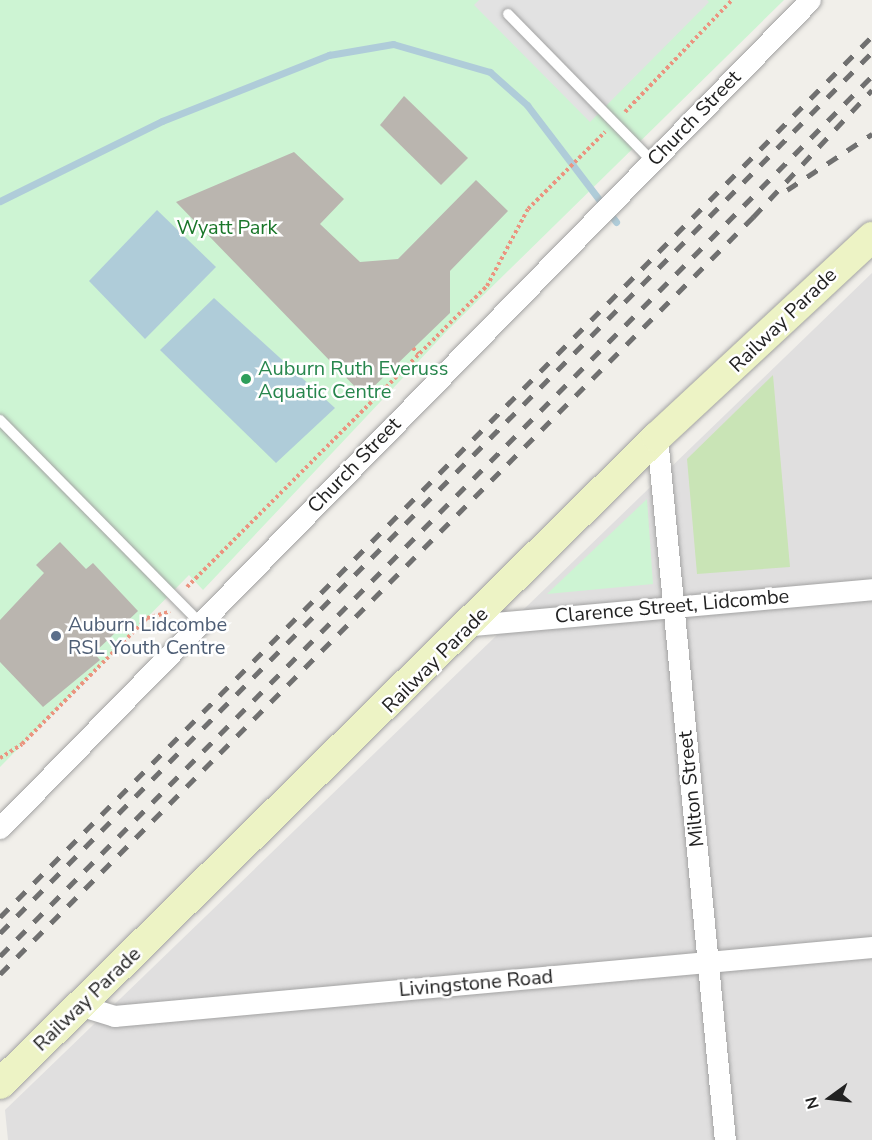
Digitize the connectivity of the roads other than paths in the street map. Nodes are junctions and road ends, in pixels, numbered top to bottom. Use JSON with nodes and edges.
{"nodes":[{"id":1,"x":810,"y":0,"type":"edge"},
{"id":2,"x":508,"y":14,"type":"dead end"},
{"id":3,"x":652,"y":161,"type":"junction"},
{"id":4,"x":872,"y":237,"type":"edge"},
{"id":5,"x":0,"y":420,"type":"edge"},
{"id":6,"x":657,"y":437,"type":"junction"},
{"id":7,"x":872,"y":589,"type":"edge"},
{"id":8,"x":673,"y":605,"type":"junction"},
{"id":9,"x":200,"y":623,"type":"junction"},
{"id":10,"x":472,"y":625,"type":"junction"},
{"id":11,"x":0,"y":828,"type":"edge"},
{"id":12,"x":872,"y":946,"type":"edge"},
{"id":13,"x":708,"y":962,"type":"junction"},
{"id":14,"x":82,"y":1006,"type":"junction"},
{"id":15,"x":0,"y":1084,"type":"edge"},
{"id":16,"x":725,"y":1140,"type":"edge"}],
"edges":[{"from":1,"to":3,"type":"street","name":"Church Street"},
{"from":2,"to":3,"type":"lane"},
{"from":3,"to":9,"type":"street","name":"Church Street"},
{"from":4,"to":6,"type":"street","name":"Railway Parade"},
{"from":5,"to":9,"type":"lane"},
{"from":6,"to":8,"type":"street","name":"Milton Street"},
{"from":6,"to":10,"type":"street","name":"Railway Parade"},
{"from":7,"to":8,"type":"street","name":"Clarence Street, Lidcombe"},
{"from":8,"to":10,"type":"street","name":"Clarence Street, Lidcombe"},
{"from":8,"to":13,"type":"street","name":"Milton Street"},
{"from":9,"to":11,"type":"street","name":"Church Street"},
{"from":10,"to":14,"type":"street","name":"Railway Parade"},
{"from":12,"to":13,"type":"street","name":"Livingstone Road"},
{"from":13,"to":14,"type":"street","name":"Livingstone Road"},
{"from":13,"to":16,"type":"street","name":"Milton Street"},
{"from":14,"to":15,"type":"street","name":"Railway Parade"}]}
